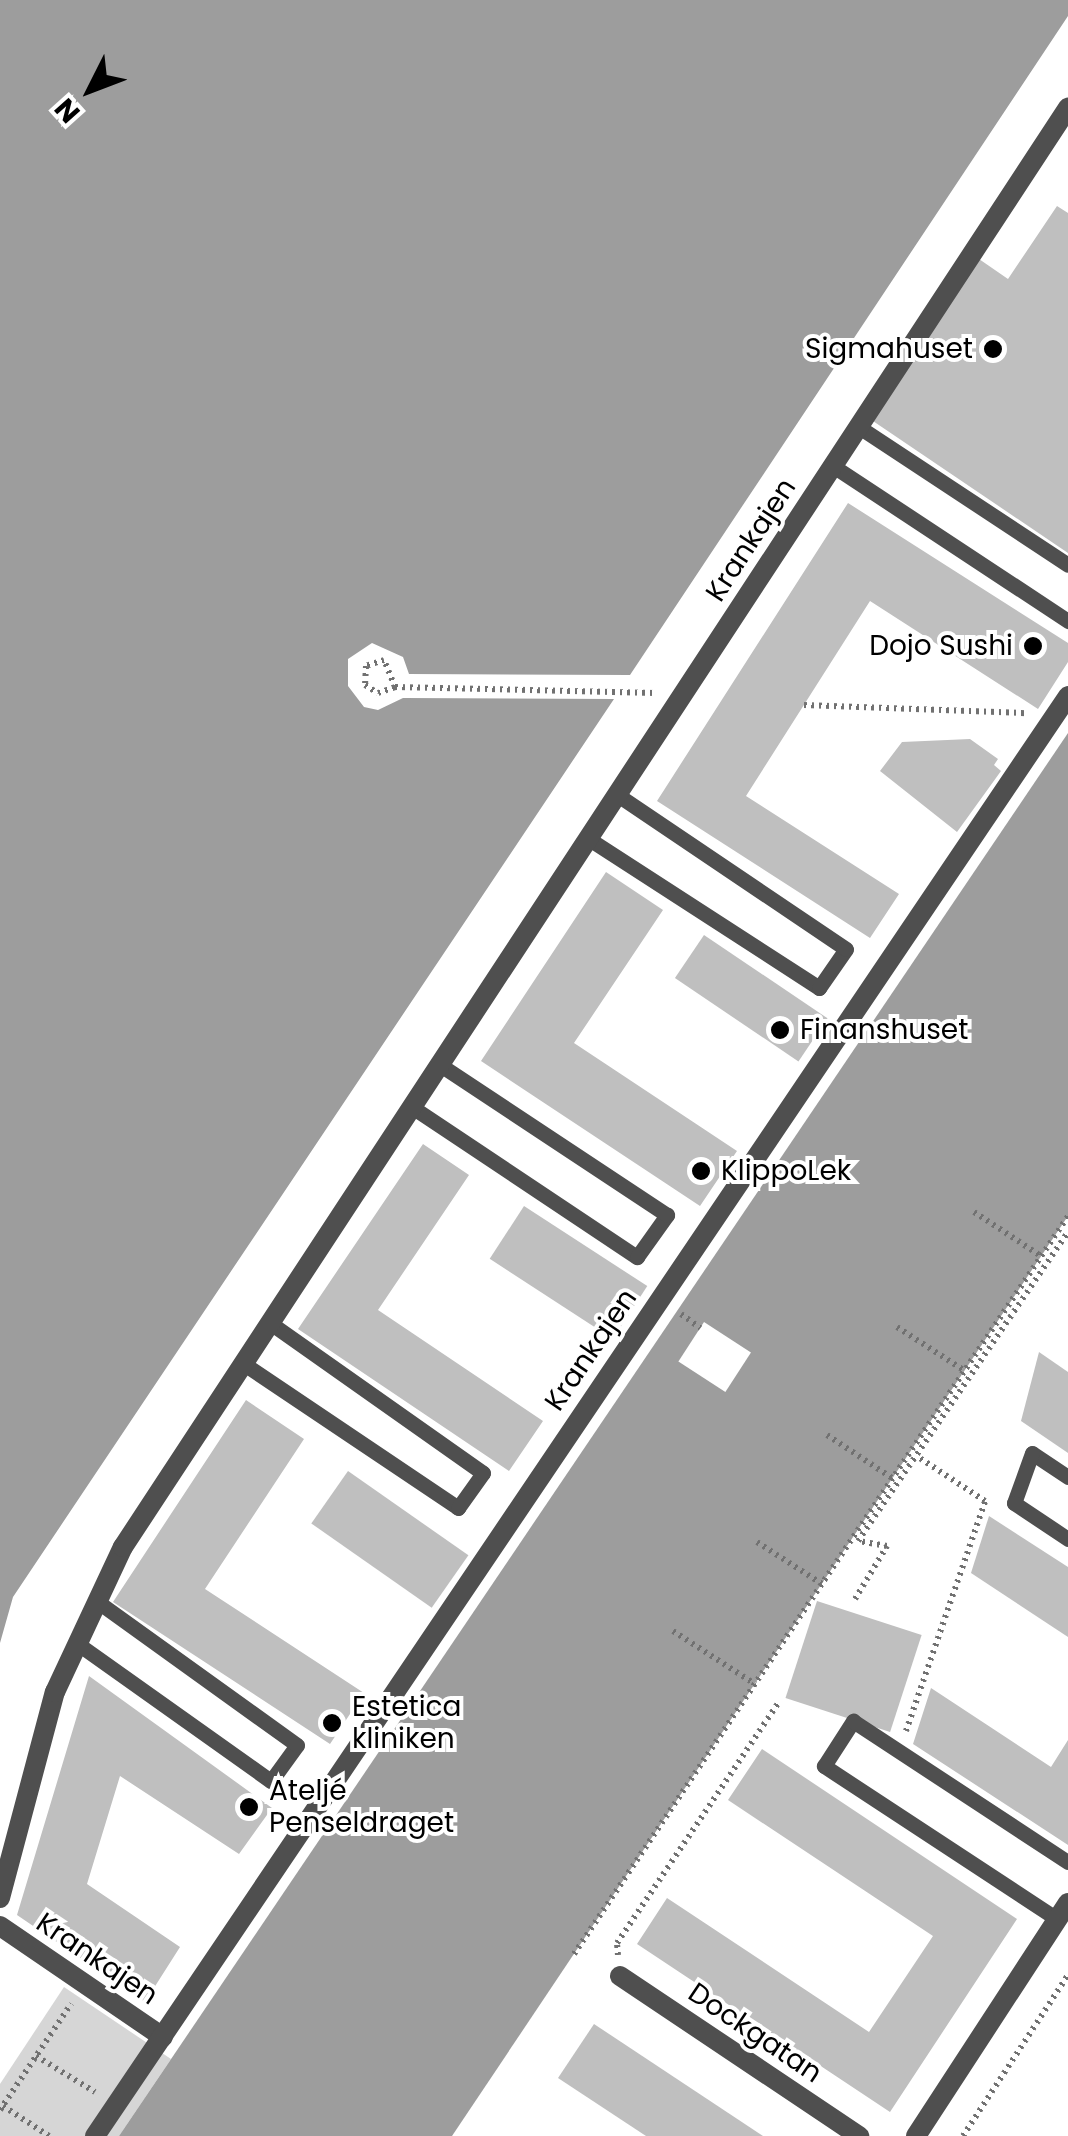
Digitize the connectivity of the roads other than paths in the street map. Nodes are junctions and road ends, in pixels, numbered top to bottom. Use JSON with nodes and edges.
{"nodes":[{"id":1,"x":1068,"y":108,"type":"edge"},
{"id":2,"x":859,"y":427,"type":"junction"},
{"id":3,"x":832,"y":466,"type":"junction"},
{"id":4,"x":1068,"y":565,"type":"edge"},
{"id":5,"x":1068,"y":621,"type":"edge"},
{"id":6,"x":1063,"y":705,"type":"edge"},
{"id":7,"x":618,"y":795,"type":"junction"},
{"id":8,"x":590,"y":839,"type":"junction"},
{"id":9,"x":442,"y":1066,"type":"junction"},
{"id":10,"x":415,"y":1109,"type":"junction"},
{"id":11,"x":270,"y":1323,"type":"junction"},
{"id":12,"x":244,"y":1364,"type":"junction"},
{"id":13,"x":1068,"y":1477,"type":"edge"},
{"id":14,"x":1068,"y":1539,"type":"edge"},
{"id":15,"x":98,"y":1602,"type":"junction"},
{"id":16,"x":78,"y":1644,"type":"junction"},
{"id":17,"x":1068,"y":1862,"type":"edge"},
{"id":18,"x":0,"y":1898,"type":"edge"},
{"id":19,"x":1063,"y":1911,"type":"edge"},
{"id":20,"x":0,"y":1926,"type":"edge"},
{"id":21,"x":620,"y":1976,"type":"road end"},
{"id":22,"x":163,"y":2037,"type":"junction"},
{"id":23,"x":96,"y":2136,"type":"edge"},
{"id":24,"x":859,"y":2136,"type":"edge"},
{"id":25,"x":916,"y":2136,"type":"edge"}],
"edges":[{"from":1,"to":2,"type":"street","name":"Krankajen"},
{"from":2,"to":3,"type":"street","name":"Krankajen"},
{"from":2,"to":4,"type":"lane"},
{"from":3,"to":5,"type":"lane","name":"Krankajen"},
{"from":3,"to":7,"type":"street","name":"Krankajen"},
{"from":6,"to":22,"type":"street","name":"Krankajen"},
{"from":7,"to":8,"type":"street","name":"Krankajen"},
{"from":7,"to":8,"type":"lane"},
{"from":8,"to":9,"type":"street","name":"Krankajen"},
{"from":9,"to":10,"type":"street","name":"Krankajen"},
{"from":9,"to":10,"type":"lane","name":"Krankajen"},
{"from":10,"to":11,"type":"street","name":"Krankajen"},
{"from":11,"to":12,"type":"street","name":"Krankajen"},
{"from":11,"to":12,"type":"lane"},
{"from":12,"to":15,"type":"street","name":"Krankajen"},
{"from":13,"to":14,"type":"lane"},
{"from":15,"to":16,"type":"street","name":"Krankajen"},
{"from":15,"to":16,"type":"lane"},
{"from":16,"to":18,"type":"street","name":"Krankajen"},
{"from":17,"to":19,"type":"lane"},
{"from":19,"to":25,"type":"street"},
{"from":20,"to":22,"type":"street","name":"Krankajen"},
{"from":21,"to":24,"type":"street","name":"Dockgatan"},
{"from":22,"to":23,"type":"street","name":"Krankajen"}]}
